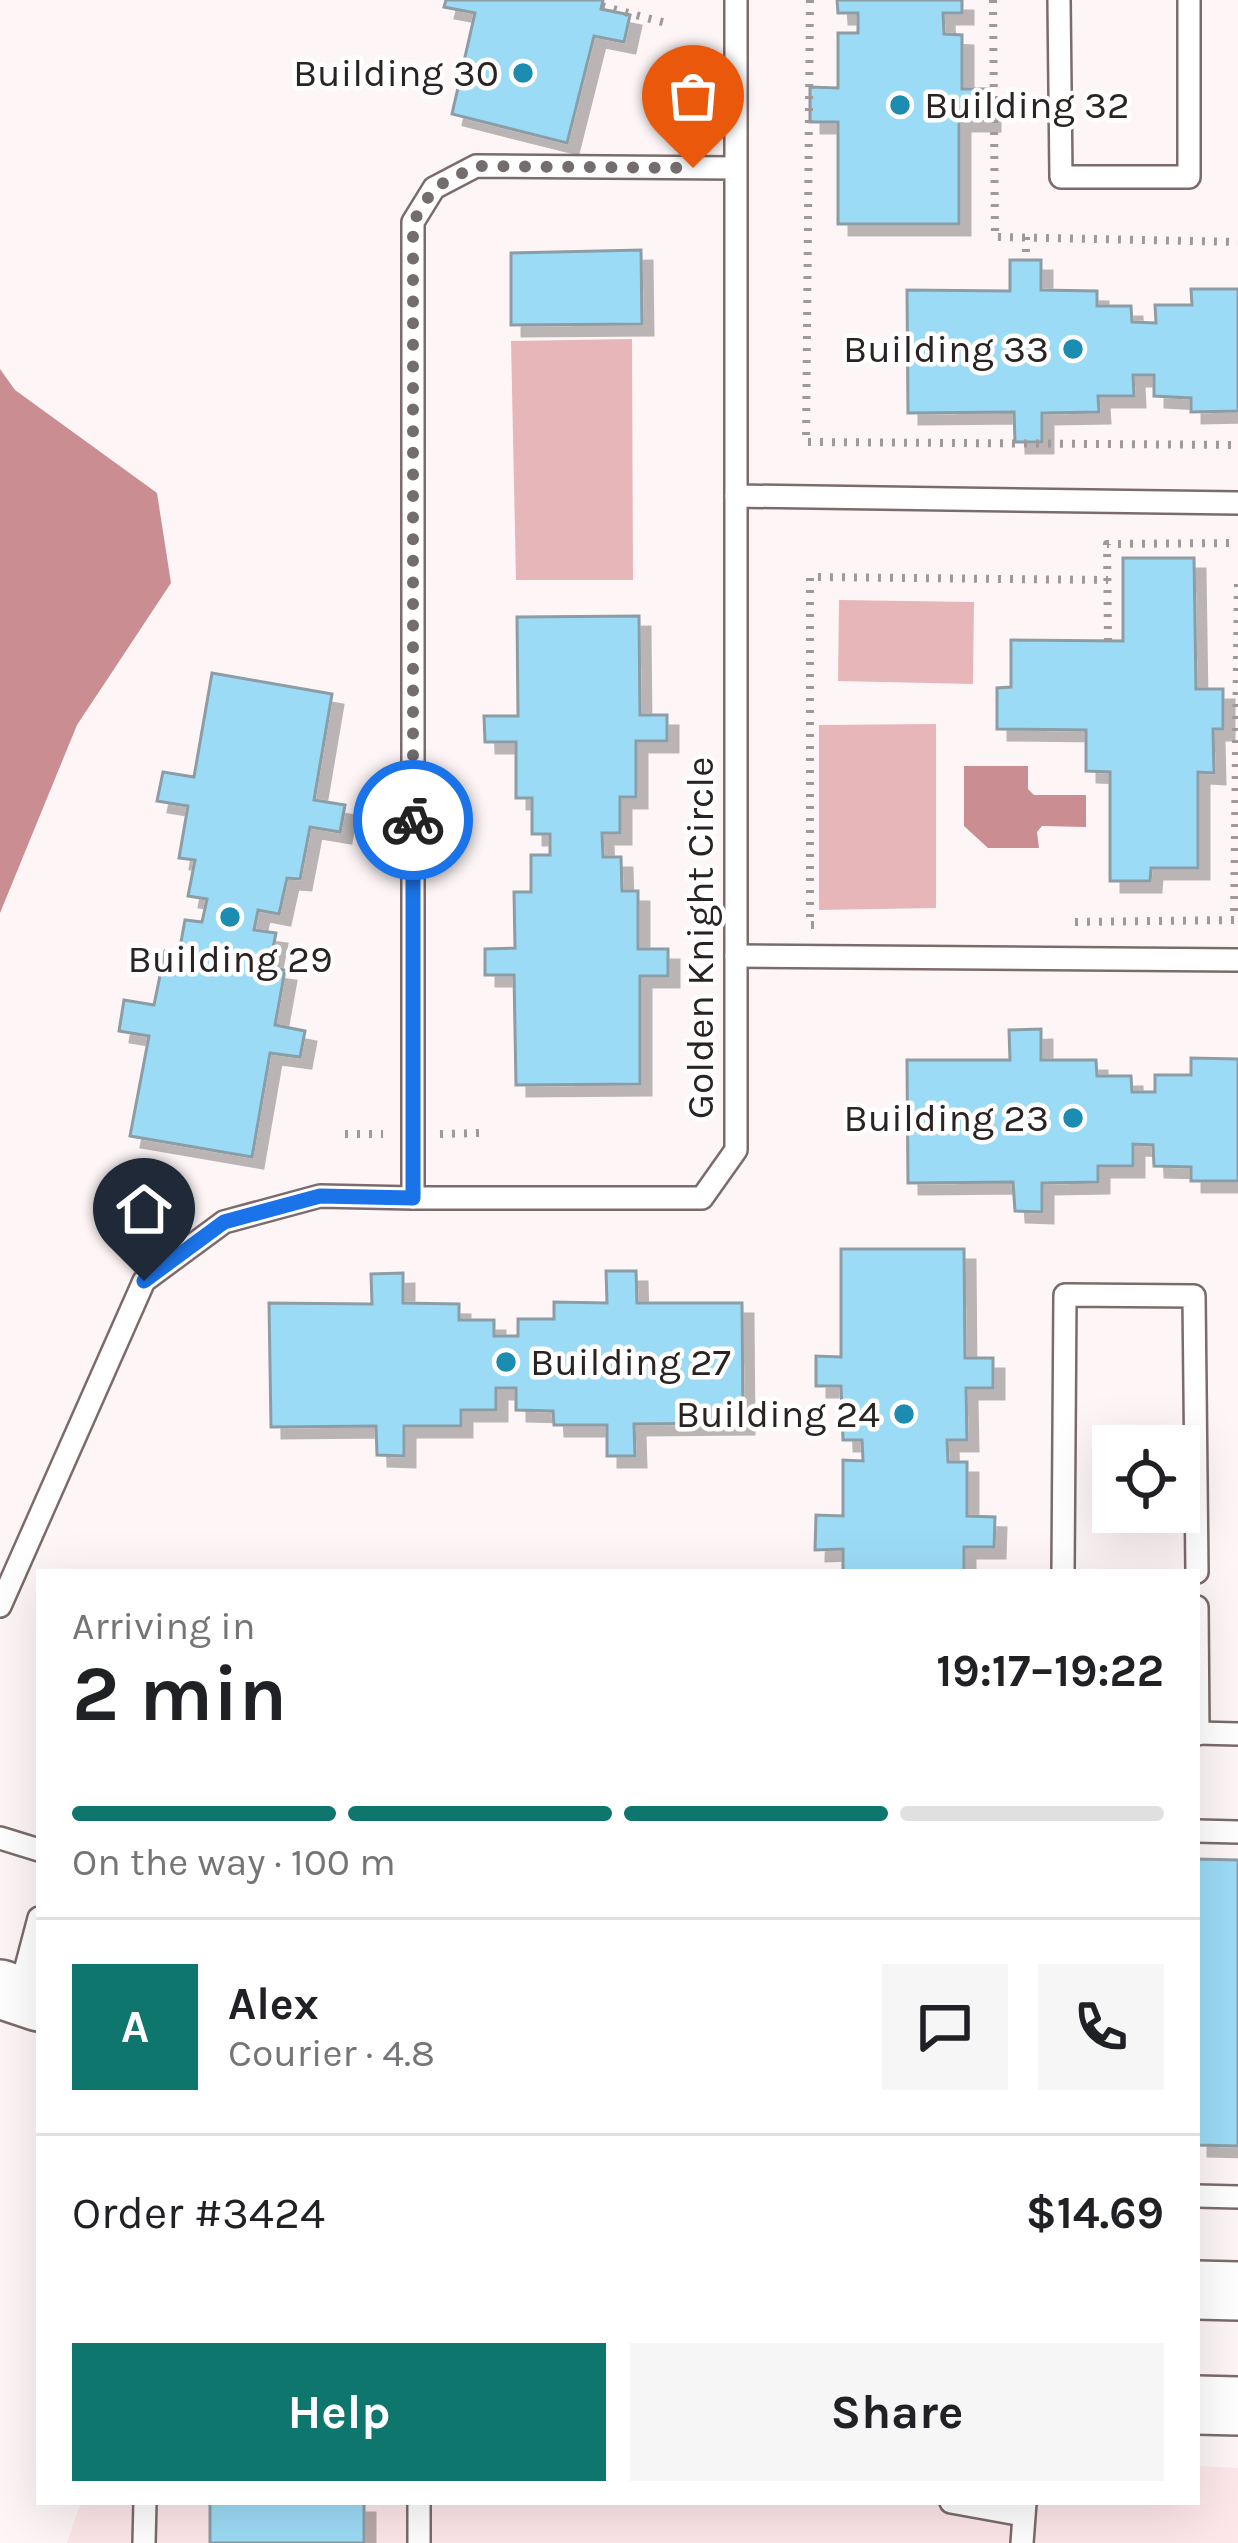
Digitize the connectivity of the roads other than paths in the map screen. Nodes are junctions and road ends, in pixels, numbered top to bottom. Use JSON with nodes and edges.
{"nodes":[{"id":1,"x":736,"y":0,"type":"edge"},
{"id":2,"x":1059,"y":0,"type":"edge"},
{"id":3,"x":1189,"y":0,"type":"edge"},
{"id":4,"x":736,"y":168,"type":"junction"},
{"id":5,"x":736,"y":496,"type":"junction"},
{"id":6,"x":1238,"y":502,"type":"edge"},
{"id":7,"x":736,"y":956,"type":"junction"},
{"id":8,"x":1238,"y":960,"type":"edge"},
{"id":9,"x":413,"y":1198,"type":"junction"},
{"id":10,"x":1064,"y":1569,"type":"edge"},
{"id":11,"x":1197,"y":1569,"type":"edge"},
{"id":12,"x":0,"y":1606,"type":"edge"},
{"id":13,"x":1200,"y":1733,"type":"edge"},
{"id":14,"x":1238,"y":1734,"type":"edge"},
{"id":15,"x":1200,"y":1832,"type":"edge"},
{"id":16,"x":1238,"y":1832,"type":"edge"},
{"id":17,"x":0,"y":1838,"type":"edge"},
{"id":18,"x":36,"y":1849,"type":"edge"},
{"id":19,"x":36,"y":1930,"type":"edge"},
{"id":20,"x":19,"y":1995,"type":"edge"},
{"id":21,"x":1200,"y":2196,"type":"edge"},
{"id":22,"x":1238,"y":2197,"type":"edge"},
{"id":23,"x":1200,"y":2290,"type":"edge"},
{"id":24,"x":1238,"y":2291,"type":"edge"},
{"id":25,"x":1200,"y":2405,"type":"edge"},
{"id":26,"x":1238,"y":2406,"type":"edge"},
{"id":27,"x":145,"y":2505,"type":"edge"},
{"id":28,"x":419,"y":2505,"type":"edge"},
{"id":29,"x":983,"y":2505,"type":"edge"},
{"id":30,"x":1024,"y":2509,"type":"edge"},
{"id":31,"x":144,"y":2543,"type":"edge"},
{"id":32,"x":419,"y":2543,"type":"edge"},
{"id":33,"x":1022,"y":2543,"type":"edge"}],
"edges":[{"from":1,"to":4,"type":"lane","name":"Golden Knight Circle"},
{"from":2,"to":3,"type":"lane"},
{"from":4,"to":5,"type":"lane","name":"Golden Knight Circle"},
{"from":4,"to":9,"type":"lane"},
{"from":5,"to":6,"type":"lane"},
{"from":5,"to":7,"type":"lane","name":"Golden Knight Circle"},
{"from":7,"to":8,"type":"lane"},
{"from":7,"to":9,"type":"lane","name":"Golden Knight Circle"},
{"from":9,"to":12,"type":"lane"},
{"from":10,"to":11,"type":"lane"},
{"from":13,"to":14,"type":"lane"},
{"from":15,"to":16,"type":"lane"},
{"from":17,"to":18,"type":"lane"},
{"from":19,"to":20,"type":"lane"},
{"from":21,"to":22,"type":"lane"},
{"from":23,"to":24,"type":"street"},
{"from":25,"to":26,"type":"street"},
{"from":27,"to":31,"type":"lane"},
{"from":28,"to":32,"type":"lane"},
{"from":29,"to":30,"type":"lane"},
{"from":30,"to":33,"type":"lane"}]}
